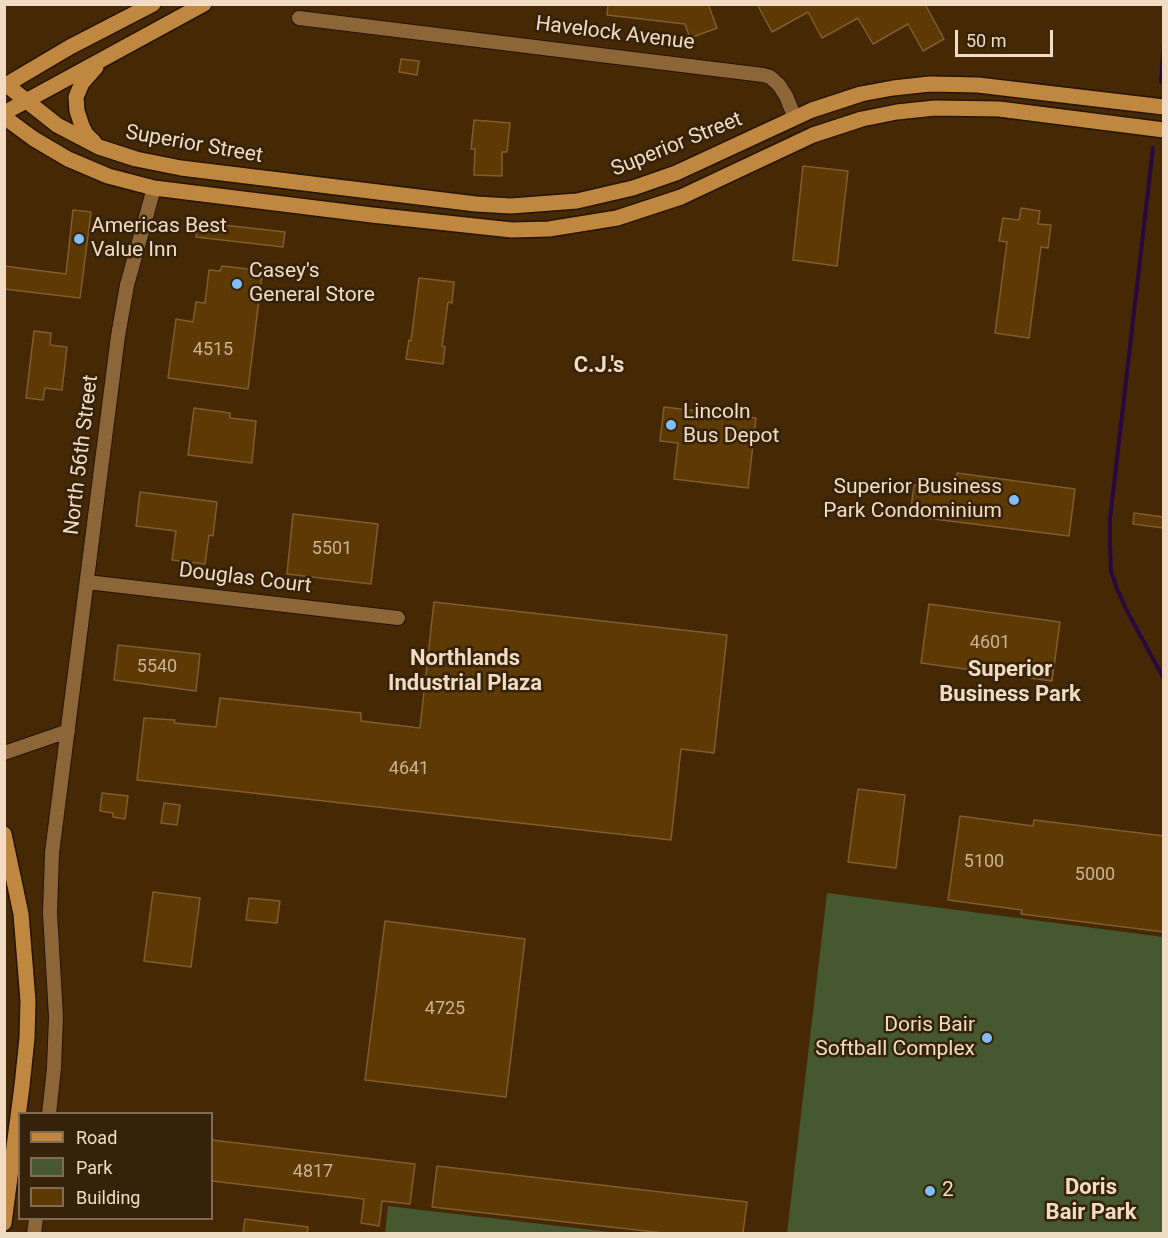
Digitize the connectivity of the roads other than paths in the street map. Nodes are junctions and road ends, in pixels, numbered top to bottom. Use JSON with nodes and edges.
{"nodes":[{"id":1,"x":153,"y":4,"type":"edge"},
{"id":2,"x":204,"y":4,"type":"edge"},
{"id":3,"x":300,"y":18,"type":"dead end"},
{"id":4,"x":103,"y":58,"type":"junction"},
{"id":5,"x":5,"y":85,"type":"edge"},
{"id":6,"x":25,"y":101,"type":"junction"},
{"id":7,"x":1164,"y":107,"type":"edge"},
{"id":8,"x":4,"y":115,"type":"edge"},
{"id":9,"x":795,"y":118,"type":"junction"},
{"id":10,"x":1164,"y":130,"type":"edge"},
{"id":11,"x":99,"y":147,"type":"junction"},
{"id":12,"x":154,"y":188,"type":"junction"},
{"id":13,"x":87,"y":582,"type":"junction"},
{"id":14,"x":398,"y":618,"type":"dead end"},
{"id":15,"x":68,"y":731,"type":"junction"},
{"id":16,"x":4,"y":753,"type":"edge"},
{"id":17,"x":4,"y":834,"type":"edge"},
{"id":18,"x":19,"y":1112,"type":"edge"},
{"id":19,"x":49,"y":1112,"type":"edge"},
{"id":20,"x":18,"y":1116,"type":"edge"},
{"id":21,"x":4,"y":1223,"type":"edge"}],
"edges":[{"from":1,"to":5,"type":"main road"},
{"from":2,"to":4,"type":"main road"},
{"from":3,"to":9,"type":"street","name":"Havelock Avenue"},
{"from":4,"to":6,"type":"main road"},
{"from":4,"to":11,"type":"main road"},
{"from":5,"to":6,"type":"main road","name":"Superior Street"},
{"from":6,"to":8,"type":"main road"},
{"from":6,"to":11,"type":"main road","name":"Superior Street"},
{"from":7,"to":9,"type":"main road","name":"Superior Street"},
{"from":8,"to":12,"type":"main road"},
{"from":9,"to":11,"type":"main road","name":"Superior Street"},
{"from":10,"to":12,"type":"main road"},
{"from":12,"to":13,"type":"street","name":"North 56th Street"},
{"from":13,"to":14,"type":"street","name":"Douglas Court"},
{"from":13,"to":15,"type":"street","name":"North 56th Street"},
{"from":15,"to":16,"type":"street"},
{"from":15,"to":19,"type":"street","name":"North 56th Street"},
{"from":17,"to":18,"type":"main road"},
{"from":20,"to":21,"type":"main road"}]}
